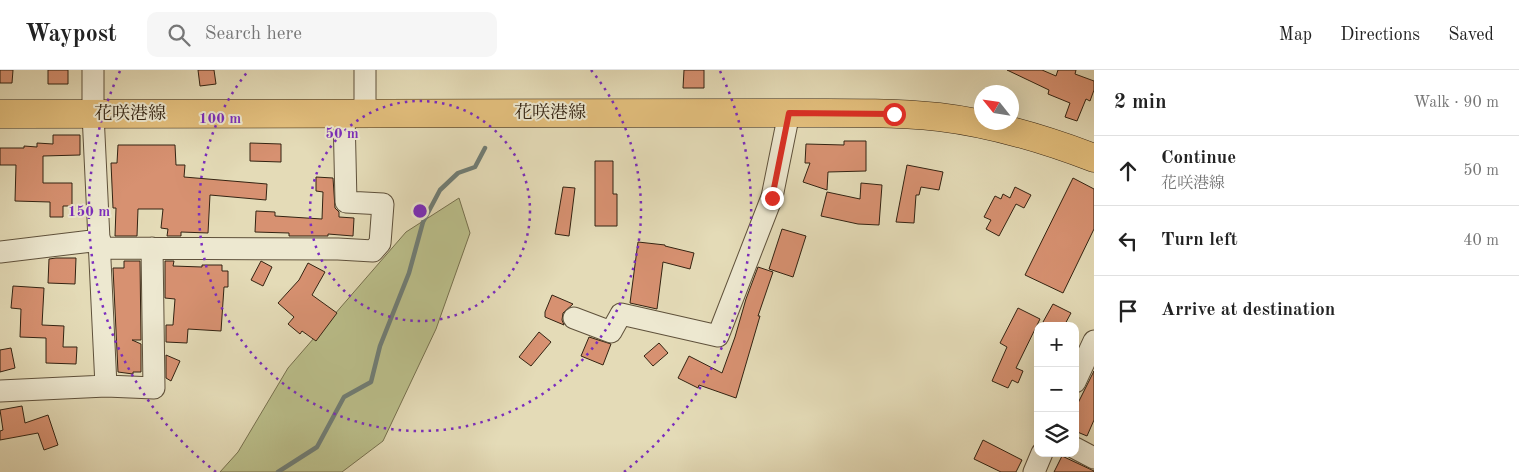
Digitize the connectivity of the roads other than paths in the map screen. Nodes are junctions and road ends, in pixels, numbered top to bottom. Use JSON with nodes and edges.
{"nodes":[{"id":1,"x":93,"y":70,"type":"edge"},
{"id":2,"x":365,"y":70,"type":"edge"},
{"id":3,"x":789,"y":113,"type":"junction"},
{"id":4,"x":0,"y":114,"type":"edge"},
{"id":5,"x":93,"y":114,"type":"junction"},
{"id":6,"x":355,"y":114,"type":"junction"},
{"id":7,"x":1094,"y":158,"type":"edge"},
{"id":8,"x":100,"y":244,"type":"junction"},
{"id":9,"x":152,"y":248,"type":"junction"},
{"id":10,"x":0,"y":252,"type":"edge"},
{"id":11,"x":574,"y":318,"type":"dead end"},
{"id":12,"x":1094,"y":341,"type":"edge"},
{"id":13,"x":1089,"y":364,"type":"edge"},
{"id":14,"x":1079,"y":377,"type":"edge"},
{"id":15,"x":106,"y":386,"type":"junction"},
{"id":16,"x":0,"y":391,"type":"edge"},
{"id":17,"x":1079,"y":450,"type":"edge"},
{"id":18,"x":1040,"y":457,"type":"edge"},
{"id":19,"x":1094,"y":458,"type":"edge"},
{"id":20,"x":1034,"y":472,"type":"edge"}],
"edges":[{"from":1,"to":5,"type":"street"},
{"from":2,"to":6,"type":"street"},
{"from":3,"to":6,"type":"main road","name":"花咲港線"},
{"from":3,"to":7,"type":"main road","name":"花咲港線"},
{"from":3,"to":11,"type":"street"},
{"from":4,"to":5,"type":"main road","name":"花咲港線"},
{"from":5,"to":6,"type":"main road","name":"花咲港線"},
{"from":5,"to":8,"type":"street"},
{"from":6,"to":9,"type":"street"},
{"from":8,"to":9,"type":"street"},
{"from":8,"to":10,"type":"street"},
{"from":8,"to":15,"type":"street"},
{"from":9,"to":15,"type":"street"},
{"from":12,"to":13,"type":"street"},
{"from":13,"to":14,"type":"street"},
{"from":15,"to":16,"type":"street"},
{"from":17,"to":19,"type":"street"},
{"from":18,"to":20,"type":"street"}]}
